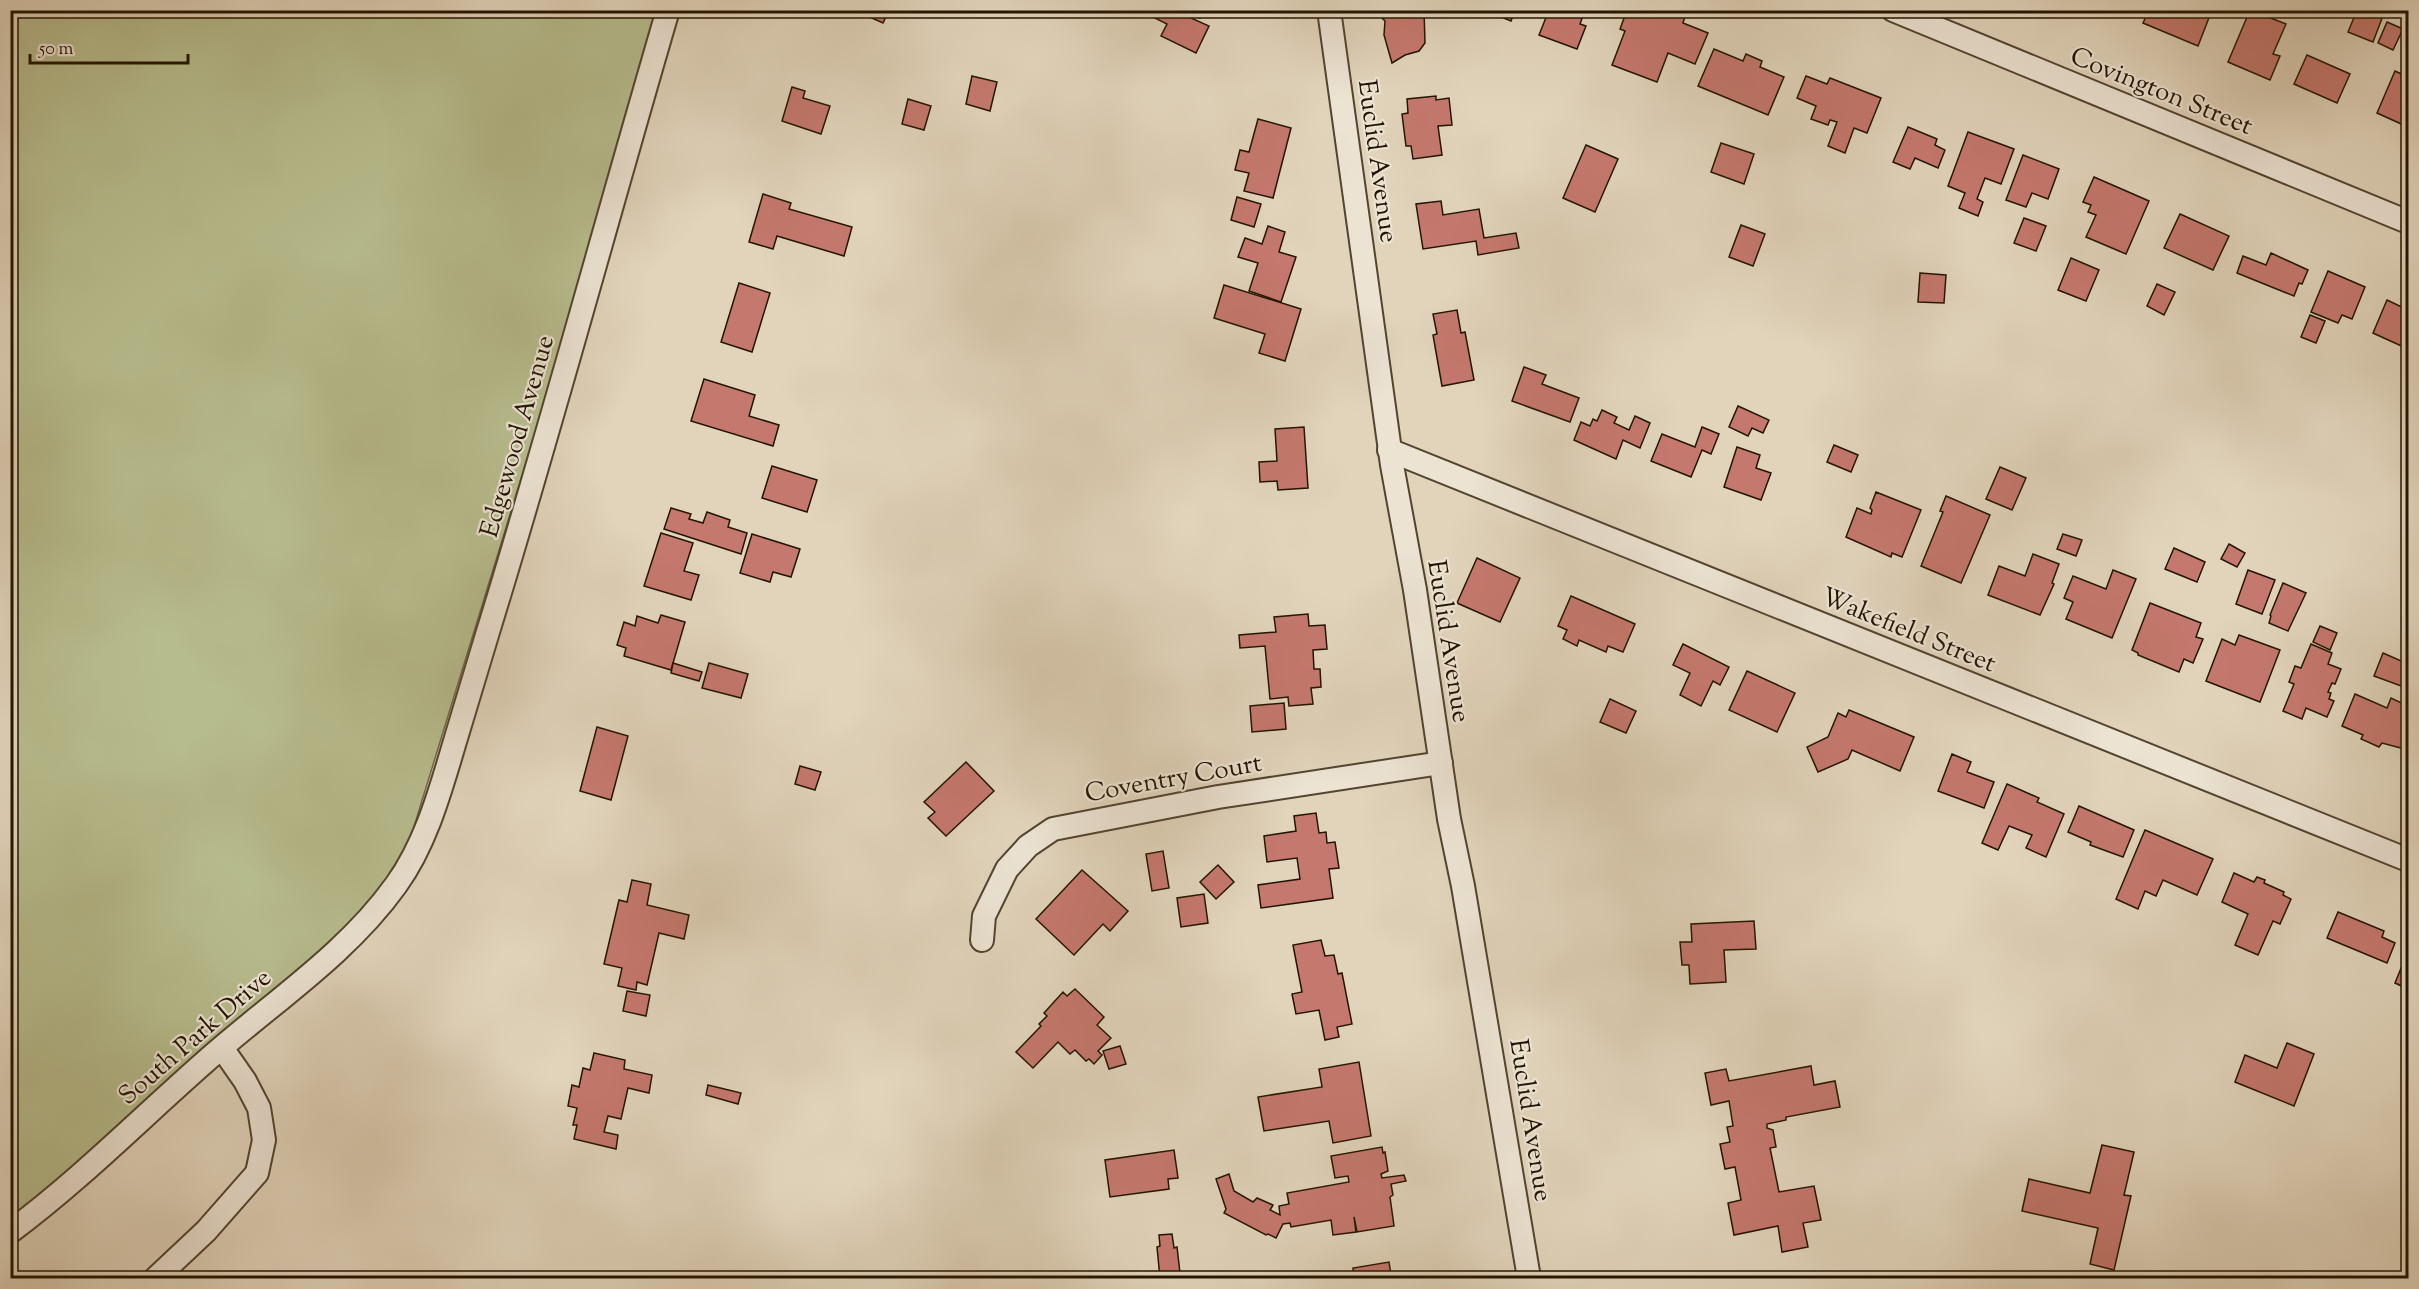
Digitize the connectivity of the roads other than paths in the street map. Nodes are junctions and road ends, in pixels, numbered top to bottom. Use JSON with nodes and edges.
{"nodes":[{"id":1,"x":668,"y":10,"type":"edge"},
{"id":2,"x":1329,"y":10,"type":"edge"},
{"id":3,"x":1893,"y":10,"type":"edge"},
{"id":4,"x":2409,"y":222,"type":"edge"},
{"id":5,"x":1389,"y":450,"type":"junction"},
{"id":6,"x":1441,"y":763,"type":"junction"},
{"id":7,"x":2409,"y":860,"type":"edge"},
{"id":8,"x":404,"y":872,"type":"joint"},
{"id":9,"x":982,"y":940,"type":"dead end"},
{"id":10,"x":222,"y":1048,"type":"junction"},
{"id":11,"x":10,"y":1232,"type":"edge"},
{"id":12,"x":156,"y":1278,"type":"edge"},
{"id":13,"x":1529,"y":1278,"type":"edge"}],
"edges":[{"from":1,"to":8,"type":"street","name":"Edgewood Avenue"},
{"from":2,"to":5,"type":"street","name":"Euclid Avenue"},
{"from":3,"to":4,"type":"street","name":"Covington Street"},
{"from":5,"to":6,"type":"street","name":"Euclid Avenue"},
{"from":5,"to":7,"type":"street","name":"Wakefield Street"},
{"from":6,"to":9,"type":"street","name":"Coventry Court"},
{"from":6,"to":13,"type":"street","name":"Euclid Avenue"},
{"from":8,"to":10,"type":"street","name":"South Park Drive"},
{"from":10,"to":11,"type":"street","name":"South Park Drive"},
{"from":10,"to":12,"type":"street"}]}
